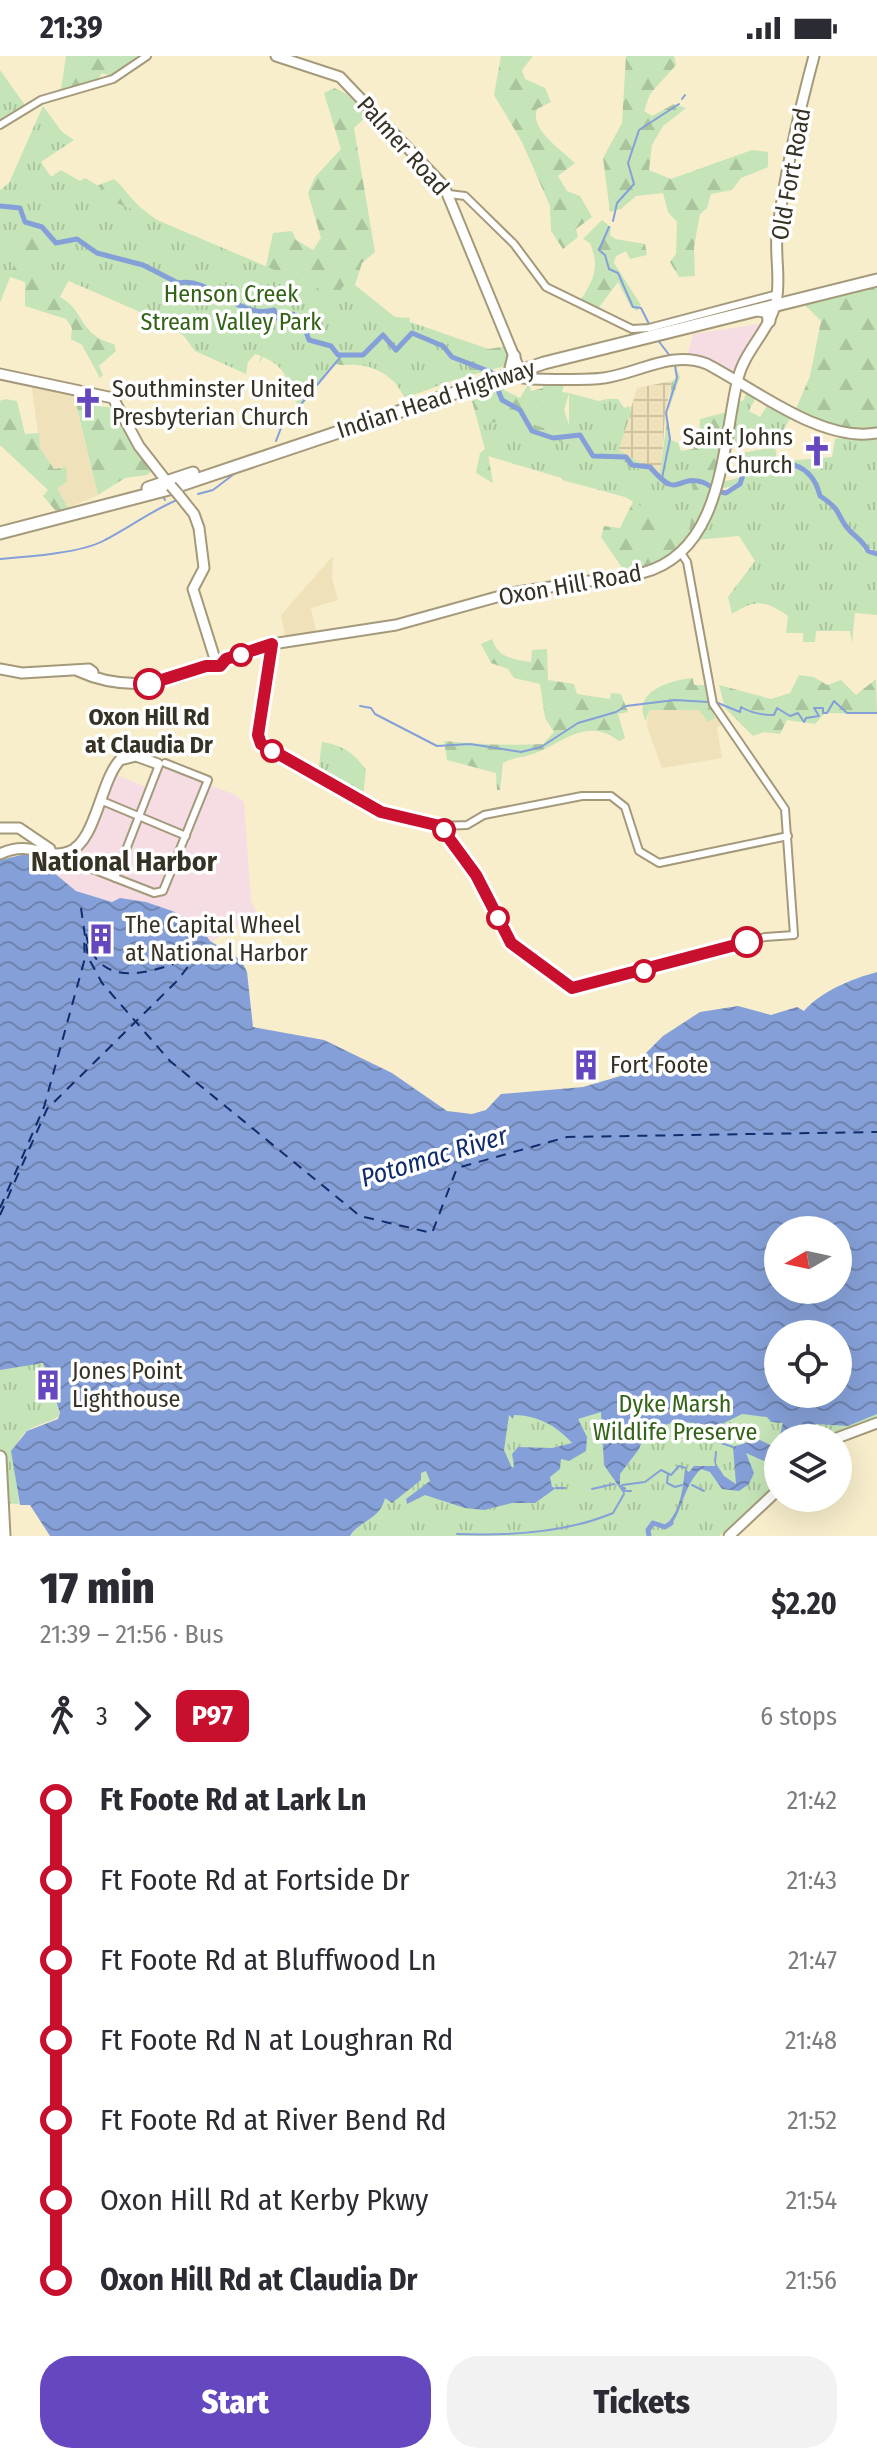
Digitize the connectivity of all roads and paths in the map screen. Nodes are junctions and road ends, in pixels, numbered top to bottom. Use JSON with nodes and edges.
{"nodes":[{"id":1,"x":147,"y":56,"type":"edge"},
{"id":2,"x":276,"y":56,"type":"edge"},
{"id":3,"x":814,"y":56,"type":"edge"},
{"id":4,"x":0,"y":125,"type":"edge"},
{"id":5,"x":449,"y":194,"type":"junction"},
{"id":6,"x":877,"y":278,"type":"edge"},
{"id":7,"x":776,"y":300,"type":"junction"},
{"id":8,"x":753,"y":311,"type":"junction"},
{"id":9,"x":769,"y":321,"type":"junction"},
{"id":10,"x":506,"y":372,"type":"junction"},
{"id":11,"x":0,"y":374,"type":"edge"},
{"id":12,"x":738,"y":380,"type":"junction"},
{"id":13,"x":877,"y":433,"type":"edge"},
{"id":14,"x":262,"y":451,"type":"junction"},
{"id":15,"x":247,"y":463,"type":"junction"},
{"id":16,"x":172,"y":487,"type":"junction"},
{"id":17,"x":73,"y":510,"type":"junction"},
{"id":18,"x":89,"y":511,"type":"junction"},
{"id":19,"x":0,"y":531,"type":"edge"},
{"id":20,"x":681,"y":553,"type":"junction"},
{"id":21,"x":272,"y":644,"type":"junction"},
{"id":22,"x":219,"y":660,"type":"junction"},
{"id":23,"x":5,"y":670,"type":"edge"},
{"id":24,"x":161,"y":764,"type":"junction"},
{"id":25,"x":106,"y":784,"type":"junction"},
{"id":26,"x":100,"y":800,"type":"junction"},
{"id":27,"x":141,"y":816,"type":"junction"},
{"id":28,"x":440,"y":826,"type":"junction"},
{"id":29,"x":4,"y":828,"type":"edge"},
{"id":30,"x":186,"y":834,"type":"junction"},
{"id":31,"x":788,"y":836,"type":"junction"},
{"id":32,"x":47,"y":847,"type":"junction"},
{"id":33,"x":11,"y":849,"type":"junction"},
{"id":34,"x":70,"y":850,"type":"junction"},
{"id":35,"x":0,"y":854,"type":"edge"},
{"id":36,"x":117,"y":878,"type":"junction"},
{"id":37,"x":877,"y":1423,"type":"edge"},
{"id":38,"x":852,"y":1432,"type":"edge"},
{"id":39,"x":0,"y":1457,"type":"edge"},
{"id":40,"x":764,"y":1504,"type":"edge"},
{"id":41,"x":747,"y":1520,"type":"junction"},
{"id":42,"x":1,"y":1535,"type":"edge"},
{"id":43,"x":721,"y":1536,"type":"edge"},
{"id":44,"x":729,"y":1536,"type":"edge"}],
"edges":[{"from":1,"to":4,"type":"street"},
{"from":2,"to":5,"type":"main road","name":"Palmer Road"},
{"from":3,"to":7,"type":"main road","name":"Old Fort Road"},
{"from":5,"to":7,"type":"street"},
{"from":5,"to":10,"type":"main road","name":"Palmer Road"},
{"from":6,"to":7,"type":"highway","name":"Indian Head Highway"},
{"from":7,"to":8,"type":"highway","name":"Indian Head Highway"},
{"from":7,"to":9,"type":"main road","name":"Old Fort Road"},
{"from":7,"to":10,"type":"highway","name":"Indian Head Highway"},
{"from":8,"to":9,"type":"highway"},
{"from":8,"to":10,"type":"highway","name":"Indian Head Highway"},
{"from":9,"to":12,"type":"main road","name":"Old Fort Road"},
{"from":10,"to":12,"type":"main road"},
{"from":10,"to":14,"type":"highway","name":"Indian Head Highway"},
{"from":10,"to":15,"type":"highway","name":"Indian Head Highway"},
{"from":11,"to":16,"type":"main road"},
{"from":12,"to":13,"type":"main road"},
{"from":12,"to":20,"type":"main road","name":"Oxon Hill Road"},
{"from":14,"to":16,"type":"highway"},
{"from":14,"to":17,"type":"highway","name":"Indian Head Highway"},
{"from":15,"to":16,"type":"highway"},
{"from":15,"to":18,"type":"highway","name":"Indian Head Highway"},
{"from":16,"to":17,"type":"highway"},
{"from":16,"to":18,"type":"highway"},
{"from":16,"to":22,"type":"main road"},
{"from":17,"to":19,"type":"highway","name":"Indian Head Highway"},
{"from":18,"to":19,"type":"highway","name":"Indian Head Highway"},
{"from":20,"to":21,"type":"main road","name":"Oxon Hill Road"},
{"from":20,"to":31,"type":"street"},
{"from":21,"to":22,"type":"main road","name":"Oxon Hill Road"},
{"from":21,"to":28,"type":"street"},
{"from":22,"to":23,"type":"main road"},
{"from":24,"to":25,"type":"main road"},
{"from":24,"to":25,"type":"main road"},
{"from":24,"to":27,"type":"street"},
{"from":24,"to":30,"type":"street"},
{"from":25,"to":26,"type":"main road"},
{"from":25,"to":32,"type":"main road"},
{"from":26,"to":27,"type":"street"},
{"from":26,"to":34,"type":"main road"},
{"from":27,"to":30,"type":"street"},
{"from":27,"to":36,"type":"street"},
{"from":28,"to":31,"type":"street"},
{"from":28,"to":31,"type":"street"},
{"from":29,"to":32,"type":"main road"},
{"from":29,"to":33,"type":"main road"},
{"from":30,"to":36,"type":"street"},
{"from":32,"to":34,"type":"main road"},
{"from":33,"to":34,"type":"main road"},
{"from":33,"to":35,"type":"main road"},
{"from":34,"to":36,"type":"street"},
{"from":37,"to":38,"type":"main road"},
{"from":39,"to":42,"type":"highway"},
{"from":40,"to":41,"type":"main road"},
{"from":41,"to":43,"type":"main road"},
{"from":41,"to":44,"type":"main road"}]}
